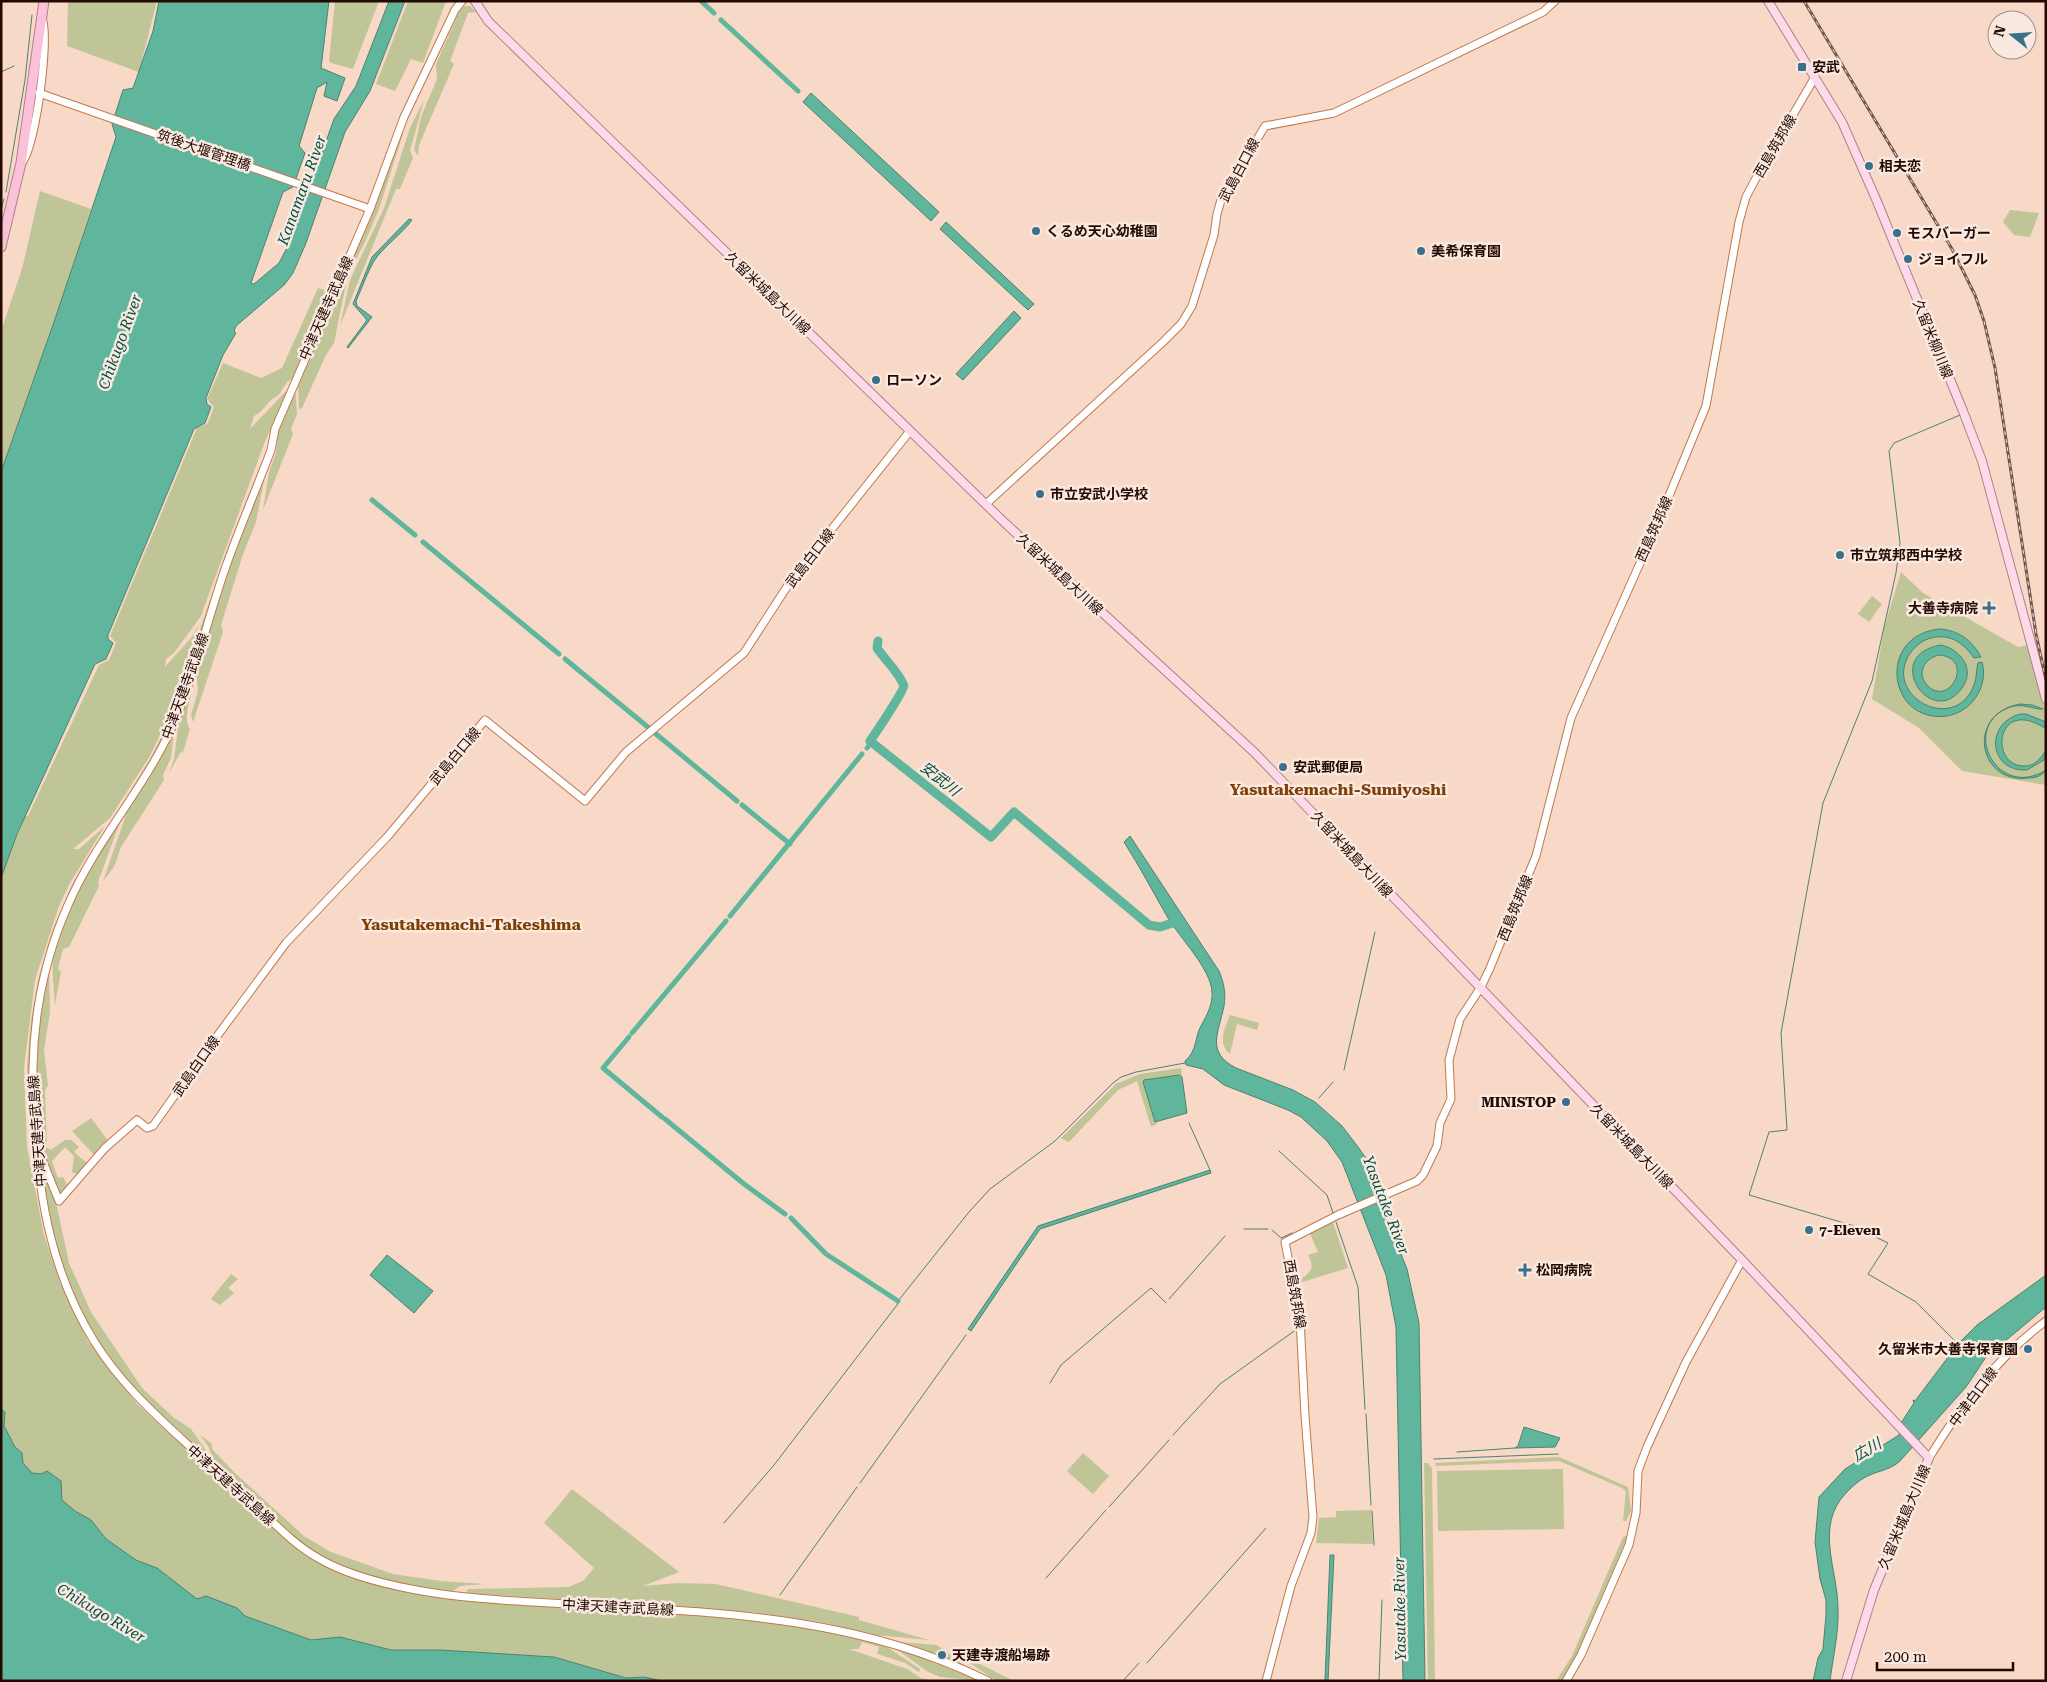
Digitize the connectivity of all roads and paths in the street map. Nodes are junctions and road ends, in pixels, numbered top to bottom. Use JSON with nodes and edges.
{"nodes":[{"id":1,"x":44,"y":1,"type":"edge"},
{"id":2,"x":462,"y":1,"type":"edge"},
{"id":3,"x":475,"y":1,"type":"edge"},
{"id":4,"x":1555,"y":1,"type":"edge"},
{"id":5,"x":1768,"y":1,"type":"edge"},
{"id":6,"x":42,"y":17,"type":"junction"},
{"id":7,"x":1815,"y":77,"type":"junction"},
{"id":8,"x":41,"y":93,"type":"junction"},
{"id":9,"x":21,"y":163,"type":"junction"},
{"id":10,"x":367,"y":208,"type":"junction"},
{"id":11,"x":1,"y":247,"type":"edge"},
{"id":12,"x":910,"y":431,"type":"junction"},
{"id":13,"x":986,"y":504,"type":"junction"},
{"id":14,"x":2046,"y":699,"type":"edge"},
{"id":15,"x":1481,"y":987,"type":"junction"},
{"id":16,"x":36,"y":1144,"type":"junction"},
{"id":17,"x":1742,"y":1260,"type":"junction"},
{"id":18,"x":2046,"y":1321,"type":"edge"},
{"id":19,"x":1926,"y":1456,"type":"junction"},
{"id":20,"x":988,"y":1681,"type":"edge"},
{"id":21,"x":1266,"y":1681,"type":"edge"},
{"id":22,"x":1566,"y":1681,"type":"edge"},
{"id":23,"x":1846,"y":1681,"type":"edge"}],
"edges":[{"from":1,"to":6,"type":"highway"},
{"from":2,"to":10,"type":"main road","name":"中津天建寺武島線"},
{"from":3,"to":12,"type":"main road","name":"久留米城島大川線"},
{"from":4,"to":13,"type":"main road","name":"武島白口線"},
{"from":5,"to":7,"type":"main road","name":"久留米柳川線"},
{"from":6,"to":8,"type":"main road"},
{"from":6,"to":9,"type":"highway"},
{"from":7,"to":14,"type":"main road","name":"久留米柳川線"},
{"from":7,"to":15,"type":"main road","name":"西島筑邦線"},
{"from":8,"to":9,"type":"main road"},
{"from":8,"to":10,"type":"main road","name":"筑後大堰管理橋"},
{"from":9,"to":11,"type":"highway"},
{"from":10,"to":16,"type":"main road","name":"中津天建寺武島線"},
{"from":12,"to":13,"type":"main road","name":"久留米城島大川線"},
{"from":12,"to":16,"type":"main road","name":"武島白口線"},
{"from":13,"to":15,"type":"main road","name":"久留米城島大川線"},
{"from":15,"to":17,"type":"main road","name":"久留米城島大川線"},
{"from":15,"to":21,"type":"main road","name":"西島筑邦線"},
{"from":16,"to":20,"type":"main road","name":"中津天建寺武島線"},
{"from":17,"to":19,"type":"main road","name":"久留米城島大川線"},
{"from":17,"to":22,"type":"main road"},
{"from":18,"to":19,"type":"main road","name":"中津白口線"},
{"from":19,"to":23,"type":"main road","name":"久留米城島大川線"}]}
